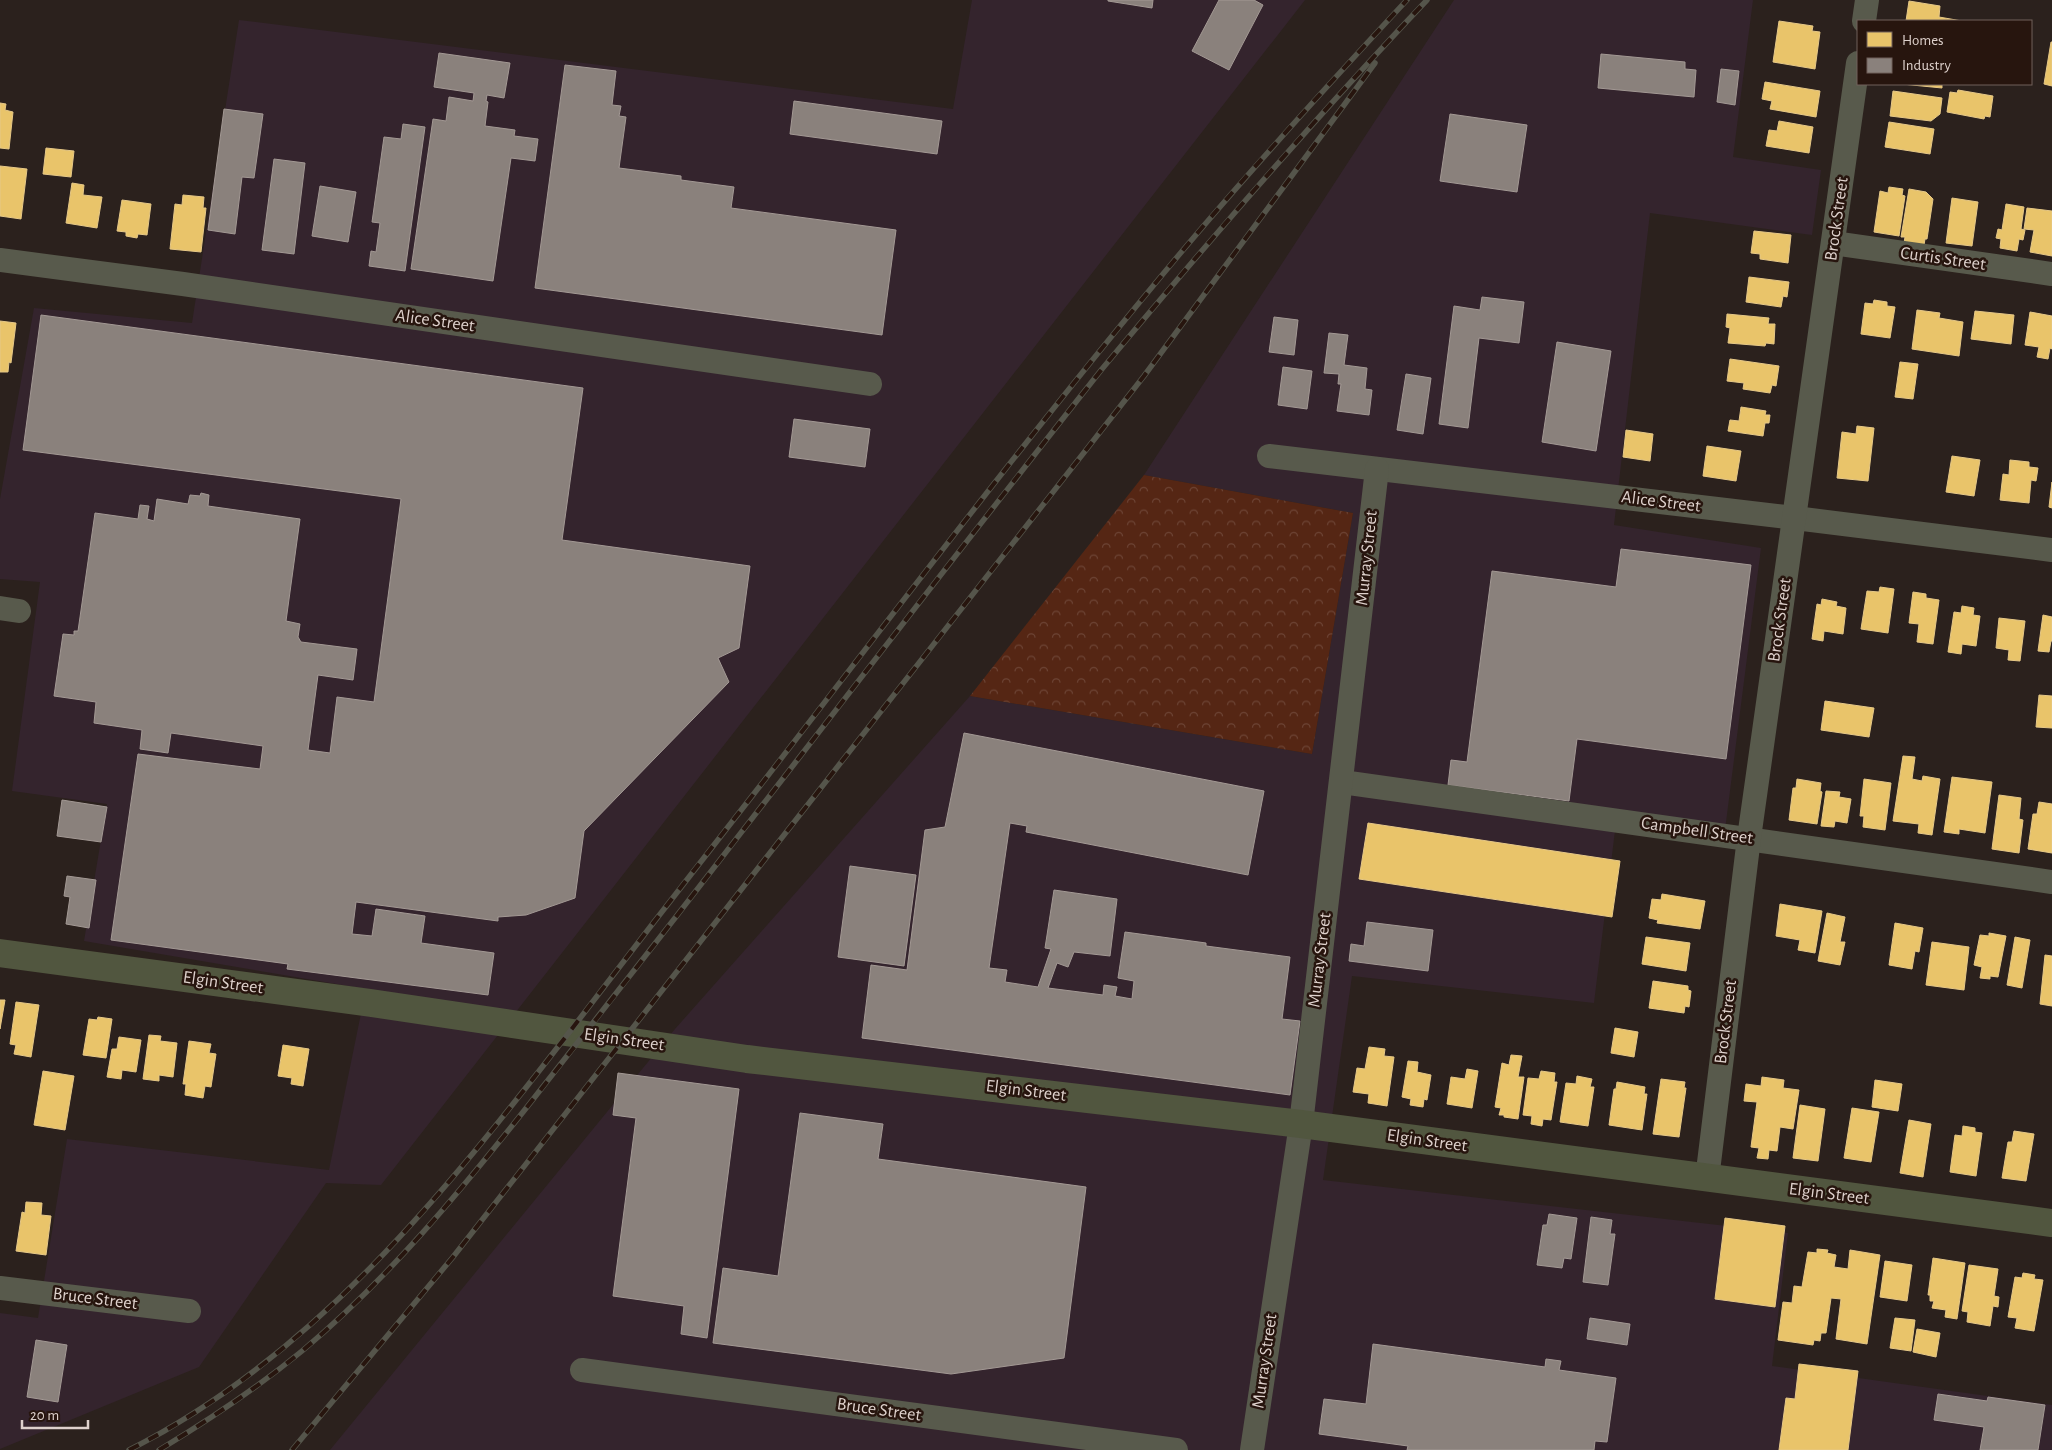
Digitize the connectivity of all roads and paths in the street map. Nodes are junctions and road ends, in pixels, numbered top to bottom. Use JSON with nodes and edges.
{"nodes":[{"id":1,"x":1867,"y":0,"type":"edge"},
{"id":2,"x":1864,"y":20,"type":"edge"},
{"id":3,"x":1857,"y":70,"type":"edge"},
{"id":4,"x":1834,"y":243,"type":"junction"},
{"id":5,"x":0,"y":260,"type":"edge"},
{"id":6,"x":2052,"y":274,"type":"edge"},
{"id":7,"x":870,"y":384,"type":"dead end"},
{"id":8,"x":1269,"y":456,"type":"dead end"},
{"id":9,"x":1377,"y":469,"type":"junction"},
{"id":10,"x":1795,"y":518,"type":"junction"},
{"id":11,"x":2052,"y":550,"type":"edge"},
{"id":12,"x":1342,"y":782,"type":"junction"},
{"id":13,"x":1748,"y":838,"type":"junction"},
{"id":14,"x":2052,"y":882,"type":"edge"},
{"id":15,"x":0,"y":953,"type":"edge"},
{"id":16,"x":1301,"y":1124,"type":"junction"},
{"id":17,"x":1707,"y":1179,"type":"junction"},
{"id":18,"x":2052,"y":1223,"type":"edge"},
{"id":19,"x":0,"y":1288,"type":"edge"},
{"id":20,"x":189,"y":1311,"type":"dead end"},
{"id":21,"x":582,"y":1370,"type":"dead end"},
{"id":22,"x":1176,"y":1450,"type":"edge"},
{"id":23,"x":1252,"y":1450,"type":"edge"}],
"edges":[{"from":1,"to":2,"type":"street"},
{"from":3,"to":4,"type":"street","name":"Brock Street"},
{"from":4,"to":6,"type":"street","name":"Curtis Street"},
{"from":4,"to":10,"type":"street","name":"Brock Street"},
{"from":5,"to":7,"type":"street","name":"Alice Street"},
{"from":8,"to":9,"type":"street","name":"Alice Street"},
{"from":9,"to":10,"type":"street","name":"Alice Street"},
{"from":9,"to":12,"type":"street","name":"Murray Street"},
{"from":10,"to":11,"type":"street","name":"Alice Street"},
{"from":10,"to":13,"type":"street","name":"Brock Street"},
{"from":12,"to":13,"type":"street","name":"Campbell Street"},
{"from":12,"to":16,"type":"street","name":"Murray Street"},
{"from":13,"to":14,"type":"street","name":"Campbell Street"},
{"from":13,"to":17,"type":"street","name":"Brock Street"},
{"from":15,"to":16,"type":"main road","name":"Elgin Street"},
{"from":16,"to":17,"type":"main road","name":"Elgin Street"},
{"from":16,"to":23,"type":"street","name":"Murray Street"},
{"from":17,"to":18,"type":"main road","name":"Elgin Street"},
{"from":19,"to":20,"type":"street","name":"Bruce Street"},
{"from":21,"to":22,"type":"street","name":"Bruce Street"}]}
